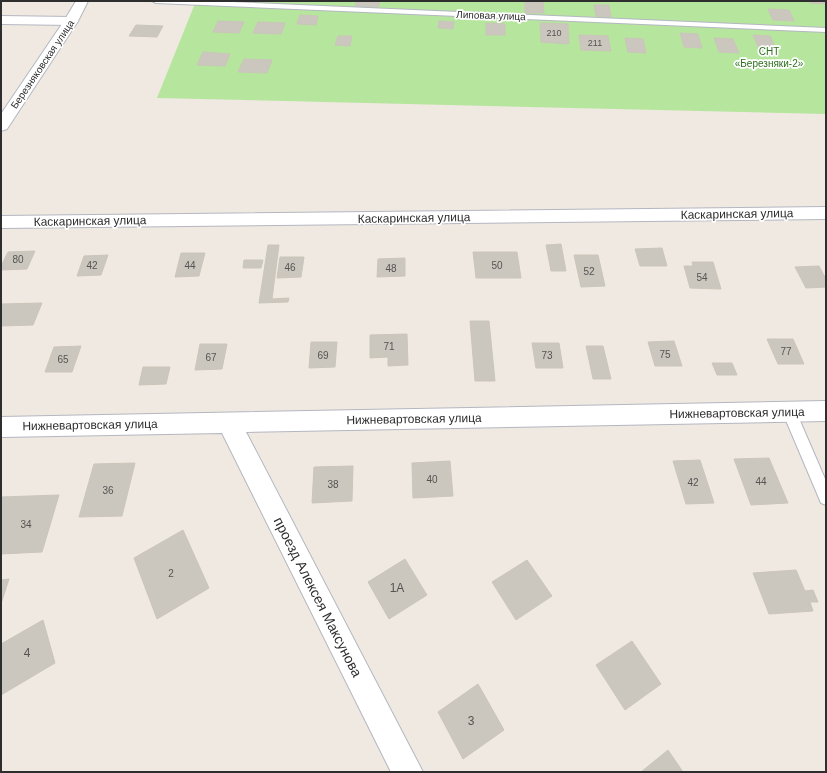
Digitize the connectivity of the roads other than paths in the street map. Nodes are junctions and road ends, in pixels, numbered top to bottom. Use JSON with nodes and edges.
{"nodes":[{"id":1,"x":82,"y":1,"type":"edge"},
{"id":2,"x":156,"y":1,"type":"edge"},
{"id":3,"x":1,"y":20,"type":"edge"},
{"id":4,"x":71,"y":21,"type":"junction"},
{"id":5,"x":826,"y":30,"type":"edge"},
{"id":6,"x":1,"y":126,"type":"edge"},
{"id":7,"x":826,"y":213,"type":"edge"},
{"id":8,"x":1,"y":222,"type":"edge"},
{"id":9,"x":826,"y":411,"type":"edge"},
{"id":10,"x":789,"y":412,"type":"junction"},
{"id":11,"x":229,"y":423,"type":"junction"},
{"id":12,"x":1,"y":427,"type":"edge"},
{"id":13,"x":826,"y":498,"type":"edge"},
{"id":14,"x":406,"y":772,"type":"edge"}],
"edges":[{"from":1,"to":4,"type":"street","name":"Березняковская улица"},
{"from":2,"to":5,"type":"lane","name":"Липовая улица"},
{"from":3,"to":4,"type":"street"},
{"from":4,"to":6,"type":"street","name":"Березняковская улица"},
{"from":7,"to":8,"type":"street","name":"Каскаринская улица"},
{"from":9,"to":10,"type":"street","name":"Нижневартовская улица"},
{"from":10,"to":11,"type":"street","name":"Нижневартовская улица"},
{"from":10,"to":13,"type":"lane"},
{"from":11,"to":12,"type":"street","name":"Нижневартовская улица"},
{"from":11,"to":14,"type":"street","name":"проезд Алексея Максунова"}]}
